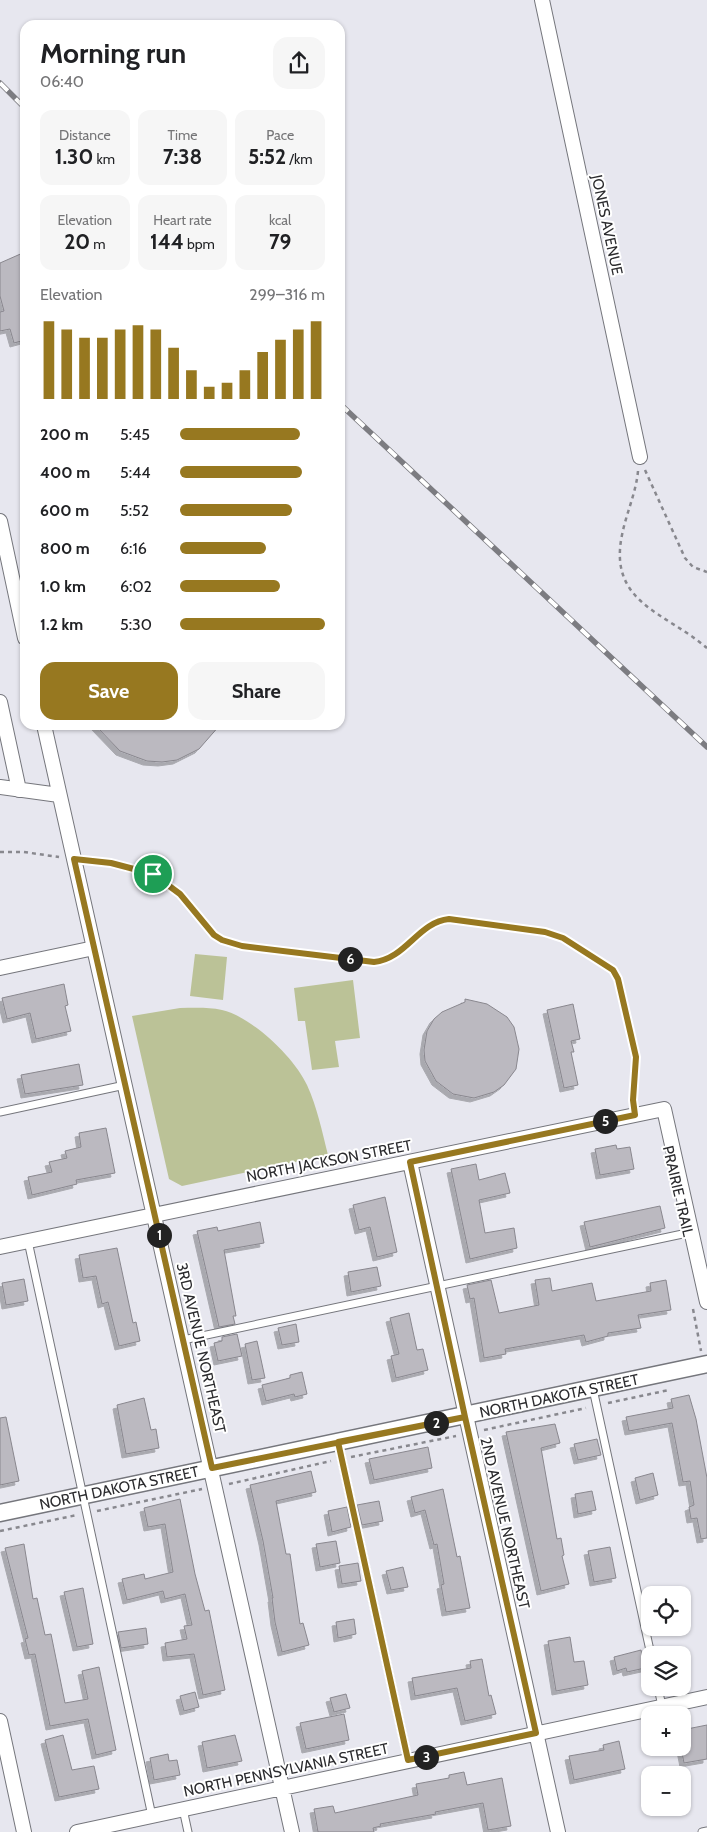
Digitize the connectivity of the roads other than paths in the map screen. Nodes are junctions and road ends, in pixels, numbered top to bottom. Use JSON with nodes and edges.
{"nodes":[{"id":1,"x":542,"y":0,"type":"edge"},
{"id":2,"x":640,"y":457,"type":"road end"},
{"id":3,"x":0,"y":521,"type":"edge"},
{"id":4,"x":6,"y":577,"type":"edge"},
{"id":5,"x":20,"y":622,"type":"edge"},
{"id":6,"x":0,"y":702,"type":"edge"},
{"id":7,"x":45,"y":730,"type":"edge"},
{"id":8,"x":0,"y":787,"type":"edge"},
{"id":9,"x":19,"y":790,"type":"junction"},
{"id":10,"x":59,"y":795,"type":"junction"},
{"id":11,"x":94,"y":948,"type":"junction"},
{"id":12,"x":0,"y":968,"type":"edge"},
{"id":13,"x":125,"y":1085,"type":"junction"},
{"id":14,"x":0,"y":1112,"type":"edge"},
{"id":15,"x":410,"y":1162,"type":"junction"},
{"id":16,"x":154,"y":1213,"type":"junction"},
{"id":17,"x":692,"y":1232,"type":"junction"},
{"id":18,"x":28,"y":1241,"type":"junction"},
{"id":19,"x":0,"y":1247,"type":"edge"},
{"id":20,"x":437,"y":1288,"type":"junction"},
{"id":21,"x":707,"y":1302,"type":"edge"},
{"id":22,"x":183,"y":1340,"type":"junction"},
{"id":23,"x":705,"y":1364,"type":"edge"},
{"id":24,"x":592,"y":1389,"type":"junction"},
{"id":25,"x":465,"y":1417,"type":"junction"},
{"id":26,"x":338,"y":1442,"type":"junction"},
{"id":27,"x":212,"y":1468,"type":"junction"},
{"id":28,"x":82,"y":1496,"type":"junction"},
{"id":29,"x":0,"y":1513,"type":"edge"},
{"id":30,"x":649,"y":1646,"type":"edge"},
{"id":31,"x":660,"y":1696,"type":"edge"},
{"id":32,"x":707,"y":1697,"type":"edge"},
{"id":33,"x":662,"y":1706,"type":"joint"},
{"id":34,"x":641,"y":1710,"type":"edge"},
{"id":35,"x":0,"y":1721,"type":"edge"},
{"id":36,"x":536,"y":1733,"type":"junction"},
{"id":37,"x":408,"y":1760,"type":"junction"},
{"id":38,"x":282,"y":1788,"type":"junction"},
{"id":39,"x":183,"y":1809,"type":"junction"},
{"id":40,"x":152,"y":1816,"type":"junction"},
{"id":41,"x":707,"y":1831,"type":"edge"},
{"id":42,"x":24,"y":1832,"type":"edge"},
{"id":43,"x":77,"y":1832,"type":"edge"},
{"id":44,"x":188,"y":1832,"type":"edge"},
{"id":45,"x":292,"y":1832,"type":"edge"},
{"id":46,"x":558,"y":1832,"type":"edge"},
{"id":47,"x":702,"y":1832,"type":"edge"}],
"edges":[{"from":1,"to":2,"type":"street","name":"JONES AVENUE"},
{"from":3,"to":4,"type":"street"},
{"from":4,"to":5,"type":"street"},
{"from":6,"to":9,"type":"street"},
{"from":7,"to":10,"type":"street","name":"3RD AVENUE NORTHEAST"},
{"from":8,"to":9,"type":"street"},
{"from":9,"to":10,"type":"street"},
{"from":10,"to":11,"type":"street","name":"3RD AVENUE NORTHEAST"},
{"from":11,"to":12,"type":"street"},
{"from":11,"to":13,"type":"street","name":"3RD AVENUE NORTHEAST"},
{"from":13,"to":14,"type":"lane"},
{"from":13,"to":16,"type":"street","name":"3RD AVENUE NORTHEAST"},
{"from":15,"to":16,"type":"street","name":"NORTH JACKSON STREET"},
{"from":15,"to":17,"type":"street","name":"NORTH JACKSON STREET"},
{"from":15,"to":20,"type":"street","name":"2ND AVENUE NORTHEAST"},
{"from":16,"to":18,"type":"street","name":"NORTH JACKSON STREET"},
{"from":16,"to":22,"type":"street","name":"3RD AVENUE NORTHEAST"},
{"from":17,"to":20,"type":"lane"},
{"from":17,"to":21,"type":"street"},
{"from":18,"to":19,"type":"street","name":"NORTH JACKSON STREET"},
{"from":18,"to":28,"type":"lane"},
{"from":20,"to":22,"type":"lane"},
{"from":20,"to":25,"type":"street","name":"2ND AVENUE NORTHEAST"},
{"from":22,"to":27,"type":"street","name":"3RD AVENUE NORTHEAST"},
{"from":23,"to":24,"type":"street","name":"NORTH DAKOTA STREET"},
{"from":24,"to":25,"type":"street","name":"NORTH DAKOTA STREET"},
{"from":24,"to":30,"type":"lane"},
{"from":25,"to":26,"type":"street","name":"NORTH DAKOTA STREET"},
{"from":25,"to":36,"type":"street","name":"2ND AVENUE NORTHEAST"},
{"from":26,"to":27,"type":"street","name":"NORTH DAKOTA STREET"},
{"from":26,"to":37,"type":"lane"},
{"from":27,"to":28,"type":"street","name":"NORTH DAKOTA STREET"},
{"from":27,"to":38,"type":"street","name":"3RD AVENUE NORTHEAST"},
{"from":28,"to":29,"type":"street","name":"NORTH DAKOTA STREET"},
{"from":28,"to":40,"type":"lane"},
{"from":31,"to":33,"type":"lane"},
{"from":32,"to":33,"type":"street","name":"NORTH PENNSYLVANIA STREET"},
{"from":34,"to":36,"type":"street","name":"NORTH PENNSYLVANIA STREET"},
{"from":35,"to":42,"type":"street"},
{"from":36,"to":37,"type":"street","name":"NORTH PENNSYLVANIA STREET"},
{"from":36,"to":46,"type":"street","name":"2ND AVENUE NORTHEAST"},
{"from":37,"to":38,"type":"street","name":"NORTH PENNSYLVANIA STREET"},
{"from":38,"to":39,"type":"street","name":"NORTH PENNSYLVANIA STREET"},
{"from":38,"to":45,"type":"street","name":"3RD AVENUE NORTHEAST"},
{"from":39,"to":40,"type":"street","name":"NORTH PENNSYLVANIA STREET"},
{"from":39,"to":44,"type":"lane"},
{"from":40,"to":43,"type":"street","name":"NORTH PENNSYLVANIA STREET"},
{"from":41,"to":47,"type":"lane"}]}
